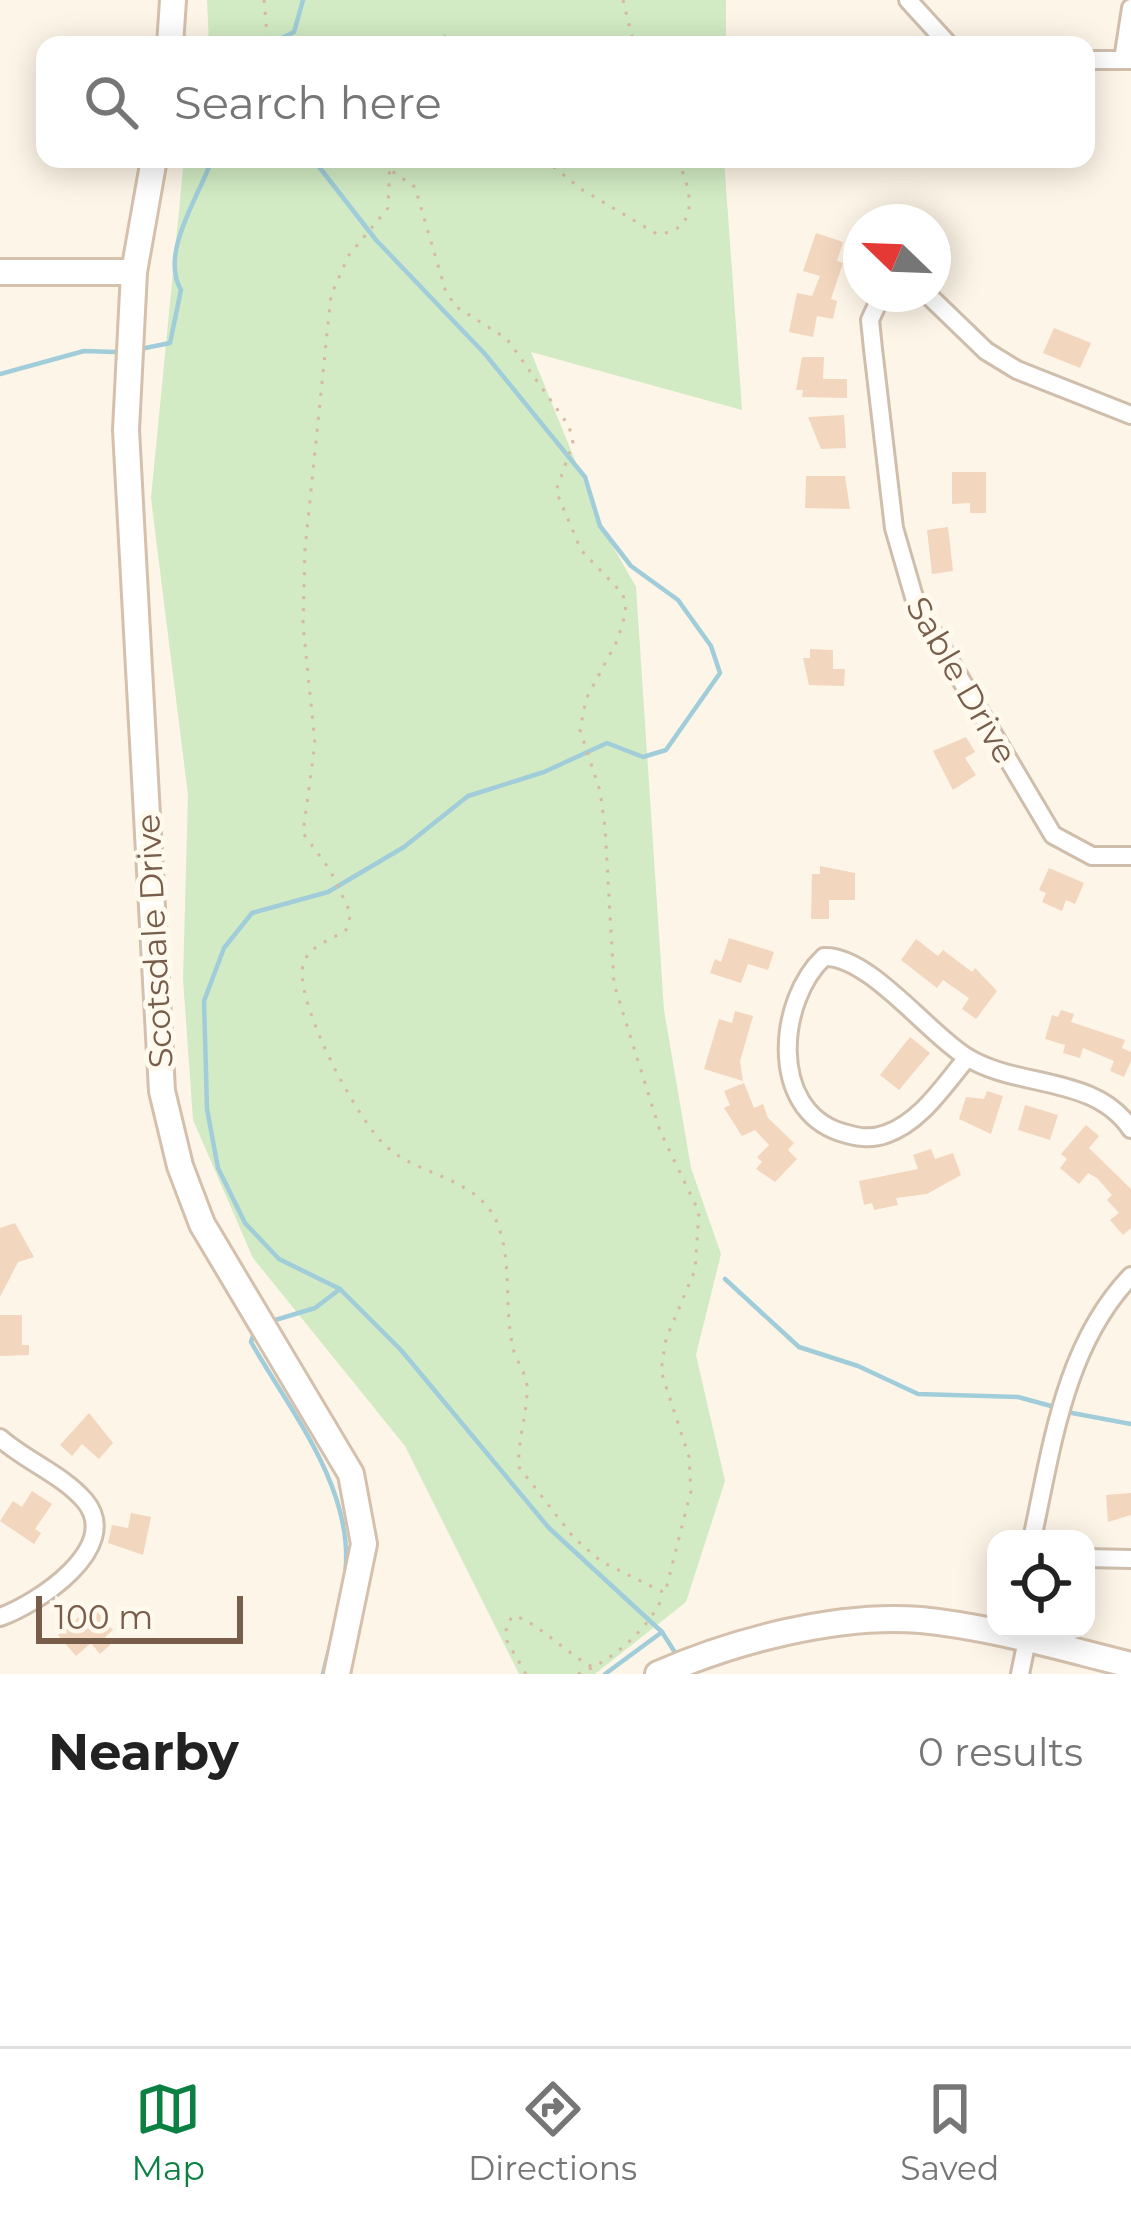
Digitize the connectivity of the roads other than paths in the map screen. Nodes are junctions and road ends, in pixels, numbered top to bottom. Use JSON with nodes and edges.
{"nodes":[{"id":1,"x":173,"y":0,"type":"edge"},
{"id":2,"x":908,"y":0,"type":"edge"},
{"id":3,"x":1131,"y":8,"type":"edge"},
{"id":4,"x":171,"y":36,"type":"edge"},
{"id":5,"x":941,"y":36,"type":"edge"},
{"id":6,"x":1095,"y":60,"type":"edge"},
{"id":7,"x":1127,"y":60,"type":"edge"},
{"id":8,"x":152,"y":168,"type":"edge"},
{"id":9,"x":0,"y":272,"type":"edge"},
{"id":10,"x":134,"y":272,"type":"junction"},
{"id":11,"x":874,"y":312,"type":"edge"},
{"id":12,"x":946,"y":312,"type":"edge"},
{"id":13,"x":1131,"y":415,"type":"edge"},
{"id":14,"x":1131,"y":856,"type":"edge"},
{"id":15,"x":967,"y":1058,"type":"junction"},
{"id":16,"x":1131,"y":1129,"type":"edge"},
{"id":17,"x":1131,"y":1276,"type":"edge"},
{"id":18,"x":0,"y":1438,"type":"edge"},
{"id":19,"x":1034,"y":1530,"type":"edge"},
{"id":20,"x":1095,"y":1558,"type":"edge"},
{"id":21,"x":1131,"y":1559,"type":"edge"},
{"id":22,"x":0,"y":1617,"type":"edge"},
{"id":23,"x":987,"y":1630,"type":"edge"},
{"id":24,"x":1017,"y":1638,"type":"edge"},
{"id":25,"x":1028,"y":1638,"type":"edge"},
{"id":26,"x":1131,"y":1665,"type":"edge"},
{"id":27,"x":338,"y":1674,"type":"edge"},
{"id":28,"x":658,"y":1674,"type":"edge"},
{"id":29,"x":1020,"y":1674,"type":"edge"}],
"edges":[{"from":1,"to":4,"type":"street"},
{"from":2,"to":5,"type":"street"},
{"from":3,"to":7,"type":"street"},
{"from":6,"to":7,"type":"street"},
{"from":8,"to":10,"type":"street","name":"Scotsdale Drive"},
{"from":9,"to":10,"type":"street"},
{"from":10,"to":27,"type":"street","name":"Scotsdale Drive"},
{"from":11,"to":14,"type":"street","name":"Sable Drive"},
{"from":12,"to":13,"type":"street"},
{"from":15,"to":15,"type":"street"},
{"from":15,"to":16,"type":"street"},
{"from":17,"to":19,"type":"street"},
{"from":18,"to":22,"type":"street"},
{"from":20,"to":21,"type":"street"},
{"from":23,"to":28,"type":"street"},
{"from":24,"to":29,"type":"street"},
{"from":25,"to":26,"type":"street"}]}
